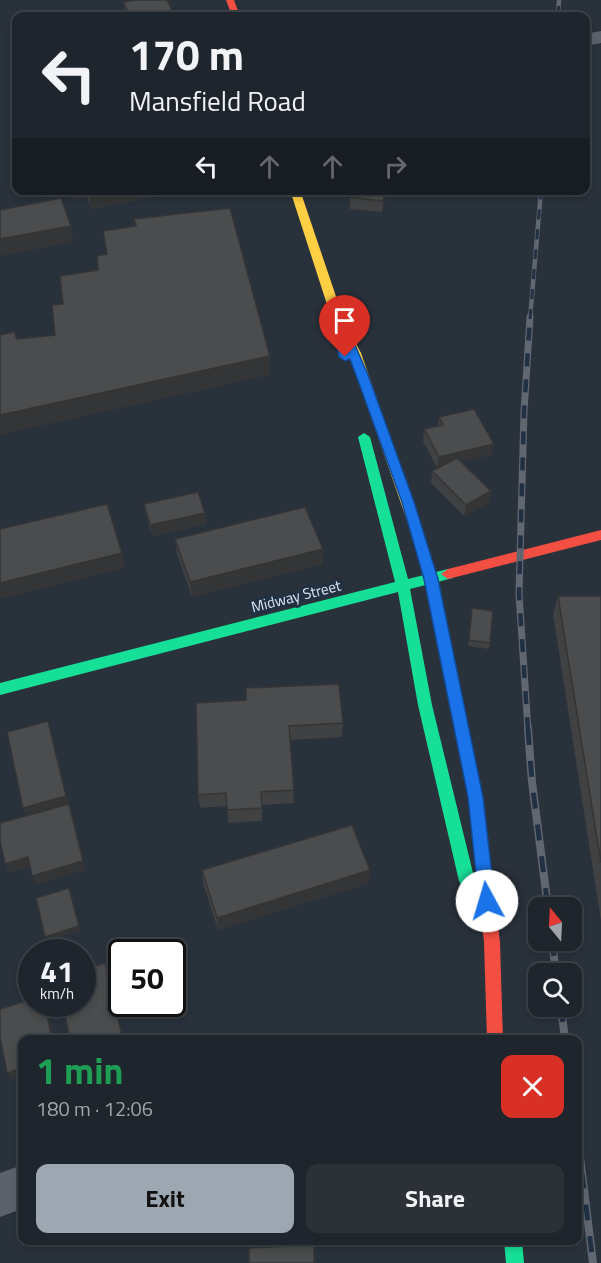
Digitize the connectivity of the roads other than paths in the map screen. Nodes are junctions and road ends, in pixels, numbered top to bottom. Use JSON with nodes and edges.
{"nodes":[{"id":1,"x":297,"y":195,"type":"edge"},
{"id":2,"x":339,"y":322,"type":"junction"},
{"id":3,"x":351,"y":385,"type":"dead end"},
{"id":4,"x":360,"y":419,"type":"dead end"},
{"id":5,"x":601,"y":535,"type":"edge"},
{"id":6,"x":431,"y":579,"type":"junction"},
{"id":7,"x":403,"y":586,"type":"junction"},
{"id":8,"x":0,"y":689,"type":"edge"},
{"id":9,"x":470,"y":898,"type":"dead end"},
{"id":10,"x":478,"y":943,"type":"dead end"},
{"id":11,"x":488,"y":1035,"type":"edge"},
{"id":12,"x":488,"y":1035,"type":"edge"},
{"id":13,"x":18,"y":1188,"type":"edge"},
{"id":14,"x":0,"y":1195,"type":"edge"},
{"id":15,"x":513,"y":1245,"type":"edge"},
{"id":16,"x":515,"y":1263,"type":"edge"}],
"edges":[{"from":1,"to":2,"type":"main road"},
{"from":2,"to":3,"type":"main road"},
{"from":2,"to":6,"type":"main road"},
{"from":4,"to":7,"type":"main road"},
{"from":5,"to":6,"type":"main road","name":"Midway Street"},
{"from":6,"to":7,"type":"main road","name":"Midway Street"},
{"from":6,"to":11,"type":"main road"},
{"from":7,"to":8,"type":"main road","name":"Midway Street"},
{"from":7,"to":9,"type":"main road"},
{"from":10,"to":12,"type":"main road"},
{"from":13,"to":14,"type":"street"},
{"from":15,"to":16,"type":"main road"}]}
